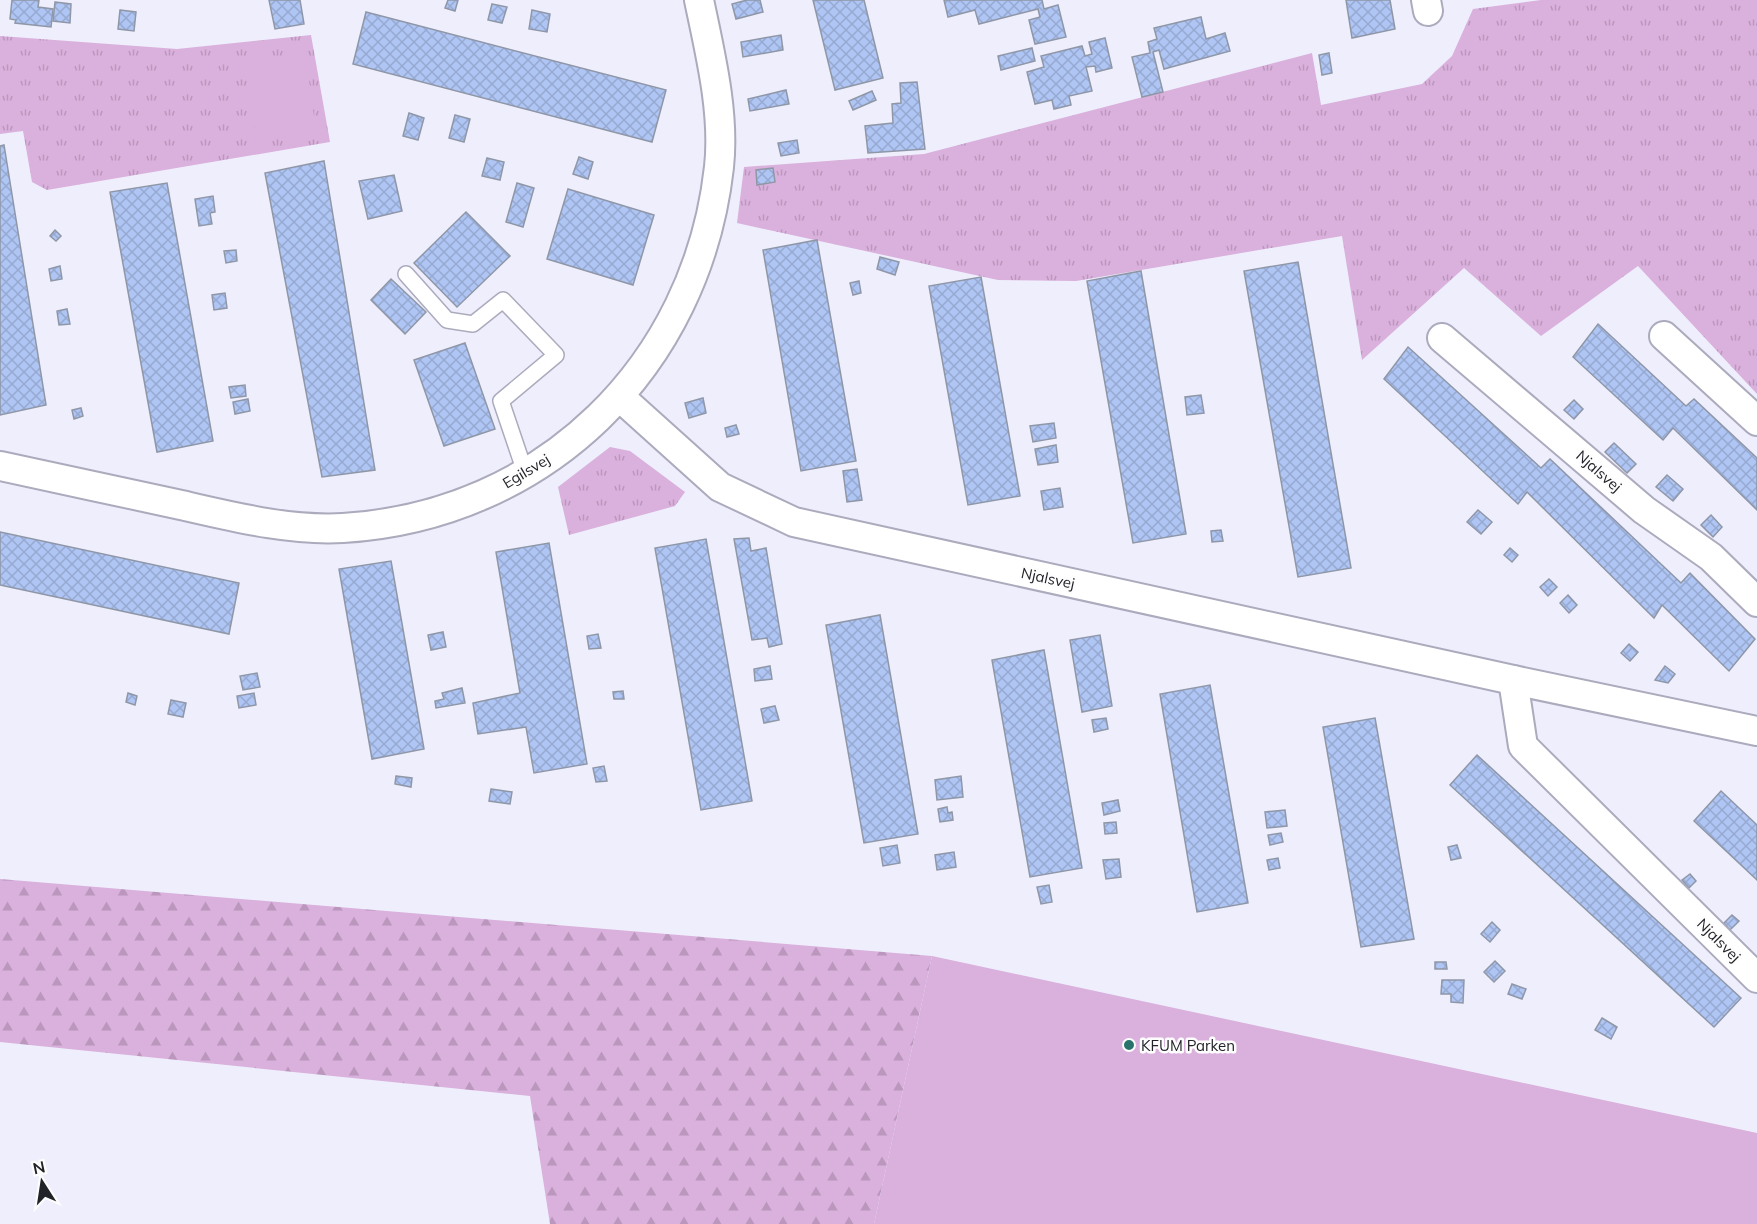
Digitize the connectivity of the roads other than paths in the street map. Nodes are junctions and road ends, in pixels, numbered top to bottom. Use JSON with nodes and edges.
{"nodes":[{"id":1,"x":699,"y":0,"type":"edge"},
{"id":2,"x":406,"y":274,"type":"dead end"},
{"id":3,"x":1664,"y":336,"type":"dead end"},
{"id":4,"x":1443,"y":338,"type":"dead end"},
{"id":5,"x":620,"y":397,"type":"junction"},
{"id":6,"x":1757,"y":421,"type":"edge"},
{"id":7,"x":0,"y":466,"type":"edge"},
{"id":8,"x":525,"y":472,"type":"junction"},
{"id":9,"x":1757,"y":602,"type":"edge"},
{"id":10,"x":1513,"y":680,"type":"junction"},
{"id":11,"x":1757,"y":733,"type":"edge"},
{"id":12,"x":1757,"y":978,"type":"edge"}],
"edges":[{"from":1,"to":5,"type":"street","name":"Egilsvej"},
{"from":2,"to":8,"type":"lane"},
{"from":3,"to":6,"type":"street"},
{"from":4,"to":9,"type":"street","name":"Njalsvej"},
{"from":5,"to":8,"type":"street","name":"Egilsvej"},
{"from":5,"to":10,"type":"street","name":"Njalsvej"},
{"from":7,"to":8,"type":"street","name":"Egilsvej"},
{"from":10,"to":11,"type":"street","name":"Njalsvej"},
{"from":10,"to":12,"type":"street","name":"Njalsvej"}]}
